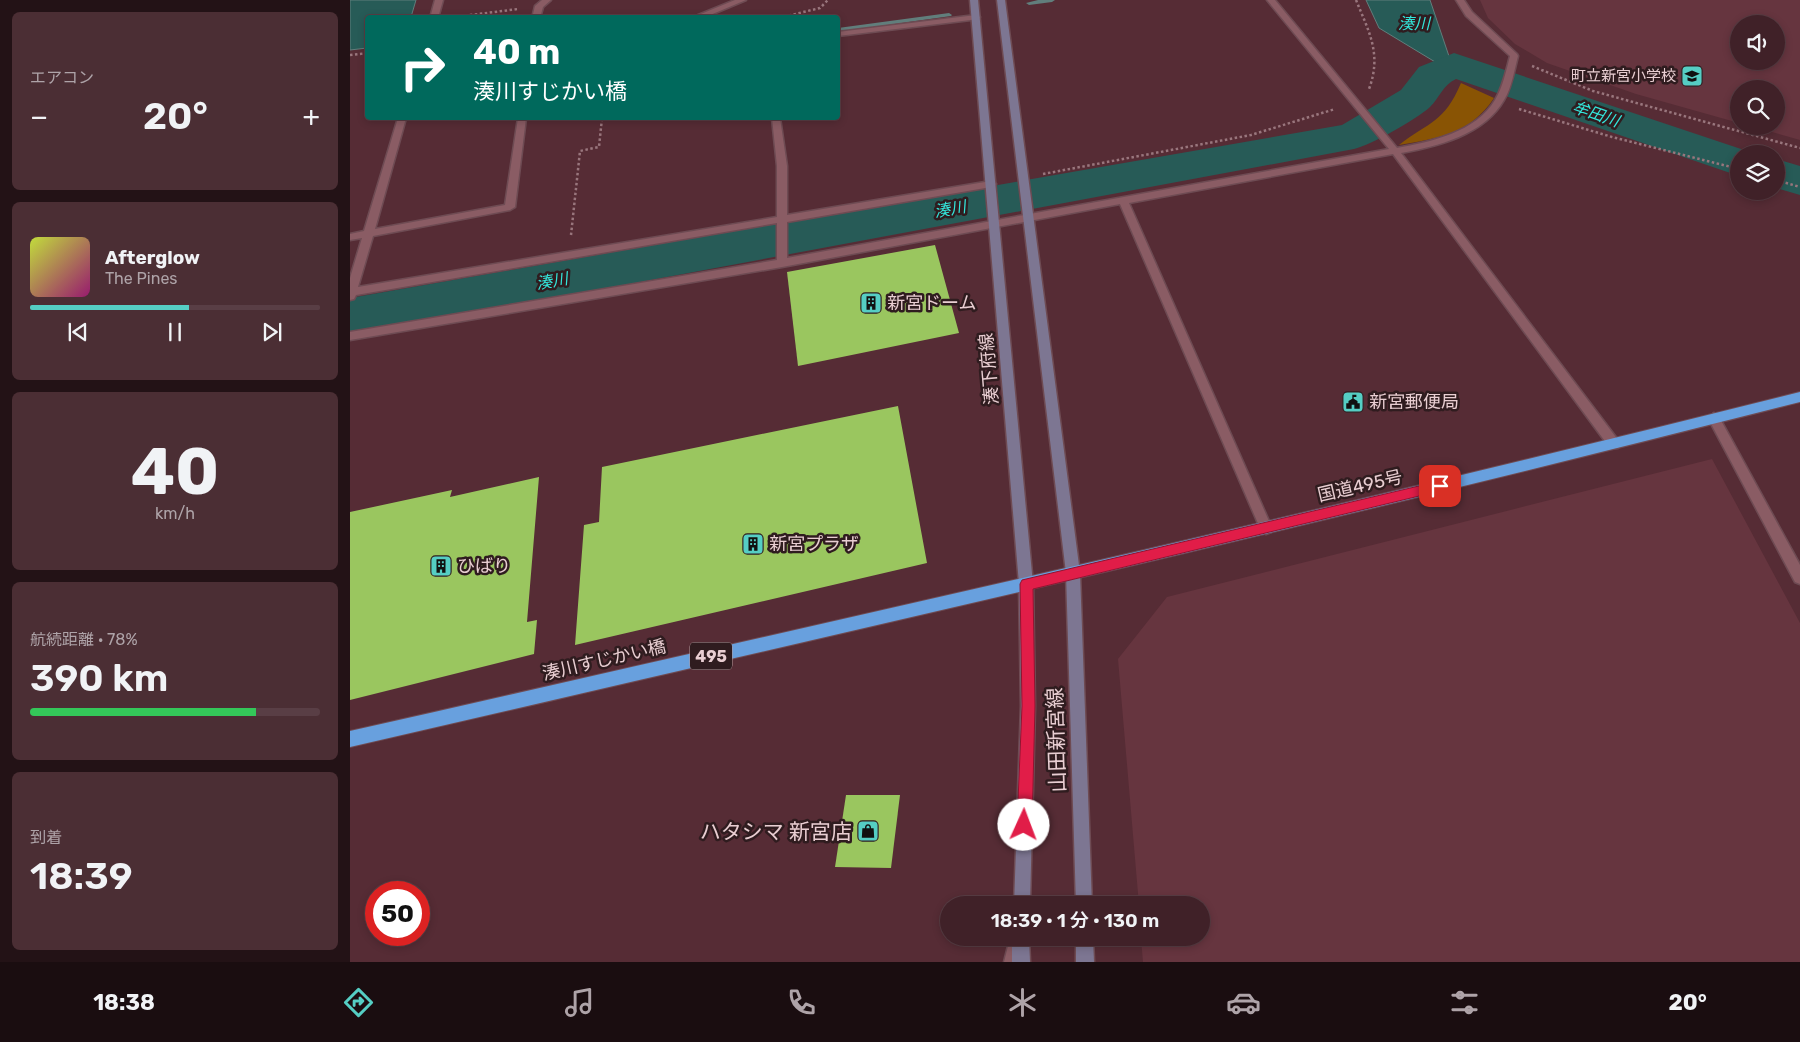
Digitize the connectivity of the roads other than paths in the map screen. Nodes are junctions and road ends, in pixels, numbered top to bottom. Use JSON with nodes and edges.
{"nodes":[{"id":1,"x":439,"y":0,"type":"edge"},
{"id":2,"x":547,"y":0,"type":"edge"},
{"id":3,"x":742,"y":0,"type":"edge"},
{"id":4,"x":974,"y":0,"type":"edge"},
{"id":5,"x":1001,"y":0,"type":"edge"},
{"id":6,"x":1271,"y":0,"type":"edge"},
{"id":7,"x":1460,"y":0,"type":"edge"},
{"id":8,"x":435,"y":15,"type":"edge"},
{"id":9,"x":536,"y":15,"type":"edge"},
{"id":10,"x":704,"y":15,"type":"edge"},
{"id":11,"x":976,"y":17,"type":"junction"},
{"id":12,"x":840,"y":34,"type":"edge"},
{"id":13,"x":401,"y":120,"type":"edge"},
{"id":14,"x":522,"y":120,"type":"edge"},
{"id":15,"x":776,"y":120,"type":"edge"},
{"id":16,"x":1391,"y":147,"type":"junction"},
{"id":17,"x":990,"y":184,"type":"junction"},
{"id":18,"x":1123,"y":200,"type":"junction"},
{"id":19,"x":1027,"y":217,"type":"junction"},
{"id":20,"x":782,"y":218,"type":"junction"},
{"id":21,"x":994,"y":225,"type":"junction"},
{"id":22,"x":368,"y":233,"type":"junction"},
{"id":23,"x":350,"y":237,"type":"edge"},
{"id":24,"x":782,"y":263,"type":"junction"},
{"id":25,"x":351,"y":294,"type":"edge"},
{"id":26,"x":350,"y":336,"type":"edge"},
{"id":27,"x":1800,"y":397,"type":"edge"},
{"id":28,"x":1714,"y":418,"type":"junction"},
{"id":29,"x":1614,"y":444,"type":"junction"},
{"id":30,"x":1266,"y":528,"type":"junction"},
{"id":31,"x":1073,"y":573,"type":"junction"},
{"id":32,"x":1800,"y":578,"type":"edge"},
{"id":33,"x":1026,"y":584,"type":"junction"},
{"id":34,"x":350,"y":739,"type":"edge"},
{"id":35,"x":1022,"y":896,"type":"edge"},
{"id":36,"x":1084,"y":896,"type":"edge"},
{"id":37,"x":1018,"y":946,"type":"edge"},
{"id":38,"x":1020,"y":946,"type":"edge"},
{"id":39,"x":1085,"y":946,"type":"edge"},
{"id":40,"x":1013,"y":962,"type":"edge"},
{"id":41,"x":1021,"y":962,"type":"edge"},
{"id":42,"x":1086,"y":962,"type":"edge"}],
"edges":[{"from":1,"to":8,"type":"street"},
{"from":2,"to":9,"type":"street"},
{"from":3,"to":10,"type":"street"},
{"from":4,"to":11,"type":"main road","name":"湊下府線"},
{"from":5,"to":19,"type":"main road"},
{"from":6,"to":16,"type":"street"},
{"from":7,"to":16,"type":"street"},
{"from":11,"to":12,"type":"street"},
{"from":11,"to":17,"type":"main road","name":"湊下府線"},
{"from":13,"to":22,"type":"street"},
{"from":14,"to":22,"type":"street"},
{"from":15,"to":20,"type":"street"},
{"from":16,"to":18,"type":"street"},
{"from":16,"to":29,"type":"street"},
{"from":17,"to":20,"type":"street"},
{"from":17,"to":21,"type":"main road","name":"湊下府線"},
{"from":18,"to":19,"type":"street"},
{"from":18,"to":30,"type":"street"},
{"from":19,"to":21,"type":"street"},
{"from":19,"to":31,"type":"main road"},
{"from":20,"to":24,"type":"street"},
{"from":20,"to":25,"type":"street"},
{"from":21,"to":24,"type":"street"},
{"from":21,"to":33,"type":"main road","name":"湊下府線"},
{"from":22,"to":23,"type":"street"},
{"from":22,"to":25,"type":"street"},
{"from":24,"to":26,"type":"street"},
{"from":27,"to":28,"type":"highway","name":"国道495号","number":"495"},
{"from":28,"to":29,"type":"highway","name":"国道495号","number":"495"},
{"from":28,"to":32,"type":"street"},
{"from":29,"to":30,"type":"highway","name":"国道495号","number":"495"},
{"from":30,"to":31,"type":"highway","name":"国道495号","number":"495"},
{"from":31,"to":33,"type":"highway","name":"湊川すじかい橋","number":"495"},
{"from":31,"to":36,"type":"main road","name":"山田新宮線"},
{"from":33,"to":34,"type":"highway","name":"湊川すじかい橋","number":"495"},
{"from":33,"to":35,"type":"main road","name":"山田新宮線"},
{"from":37,"to":40,"type":"street"},
{"from":38,"to":41,"type":"main road"},
{"from":39,"to":42,"type":"main road"}]}
